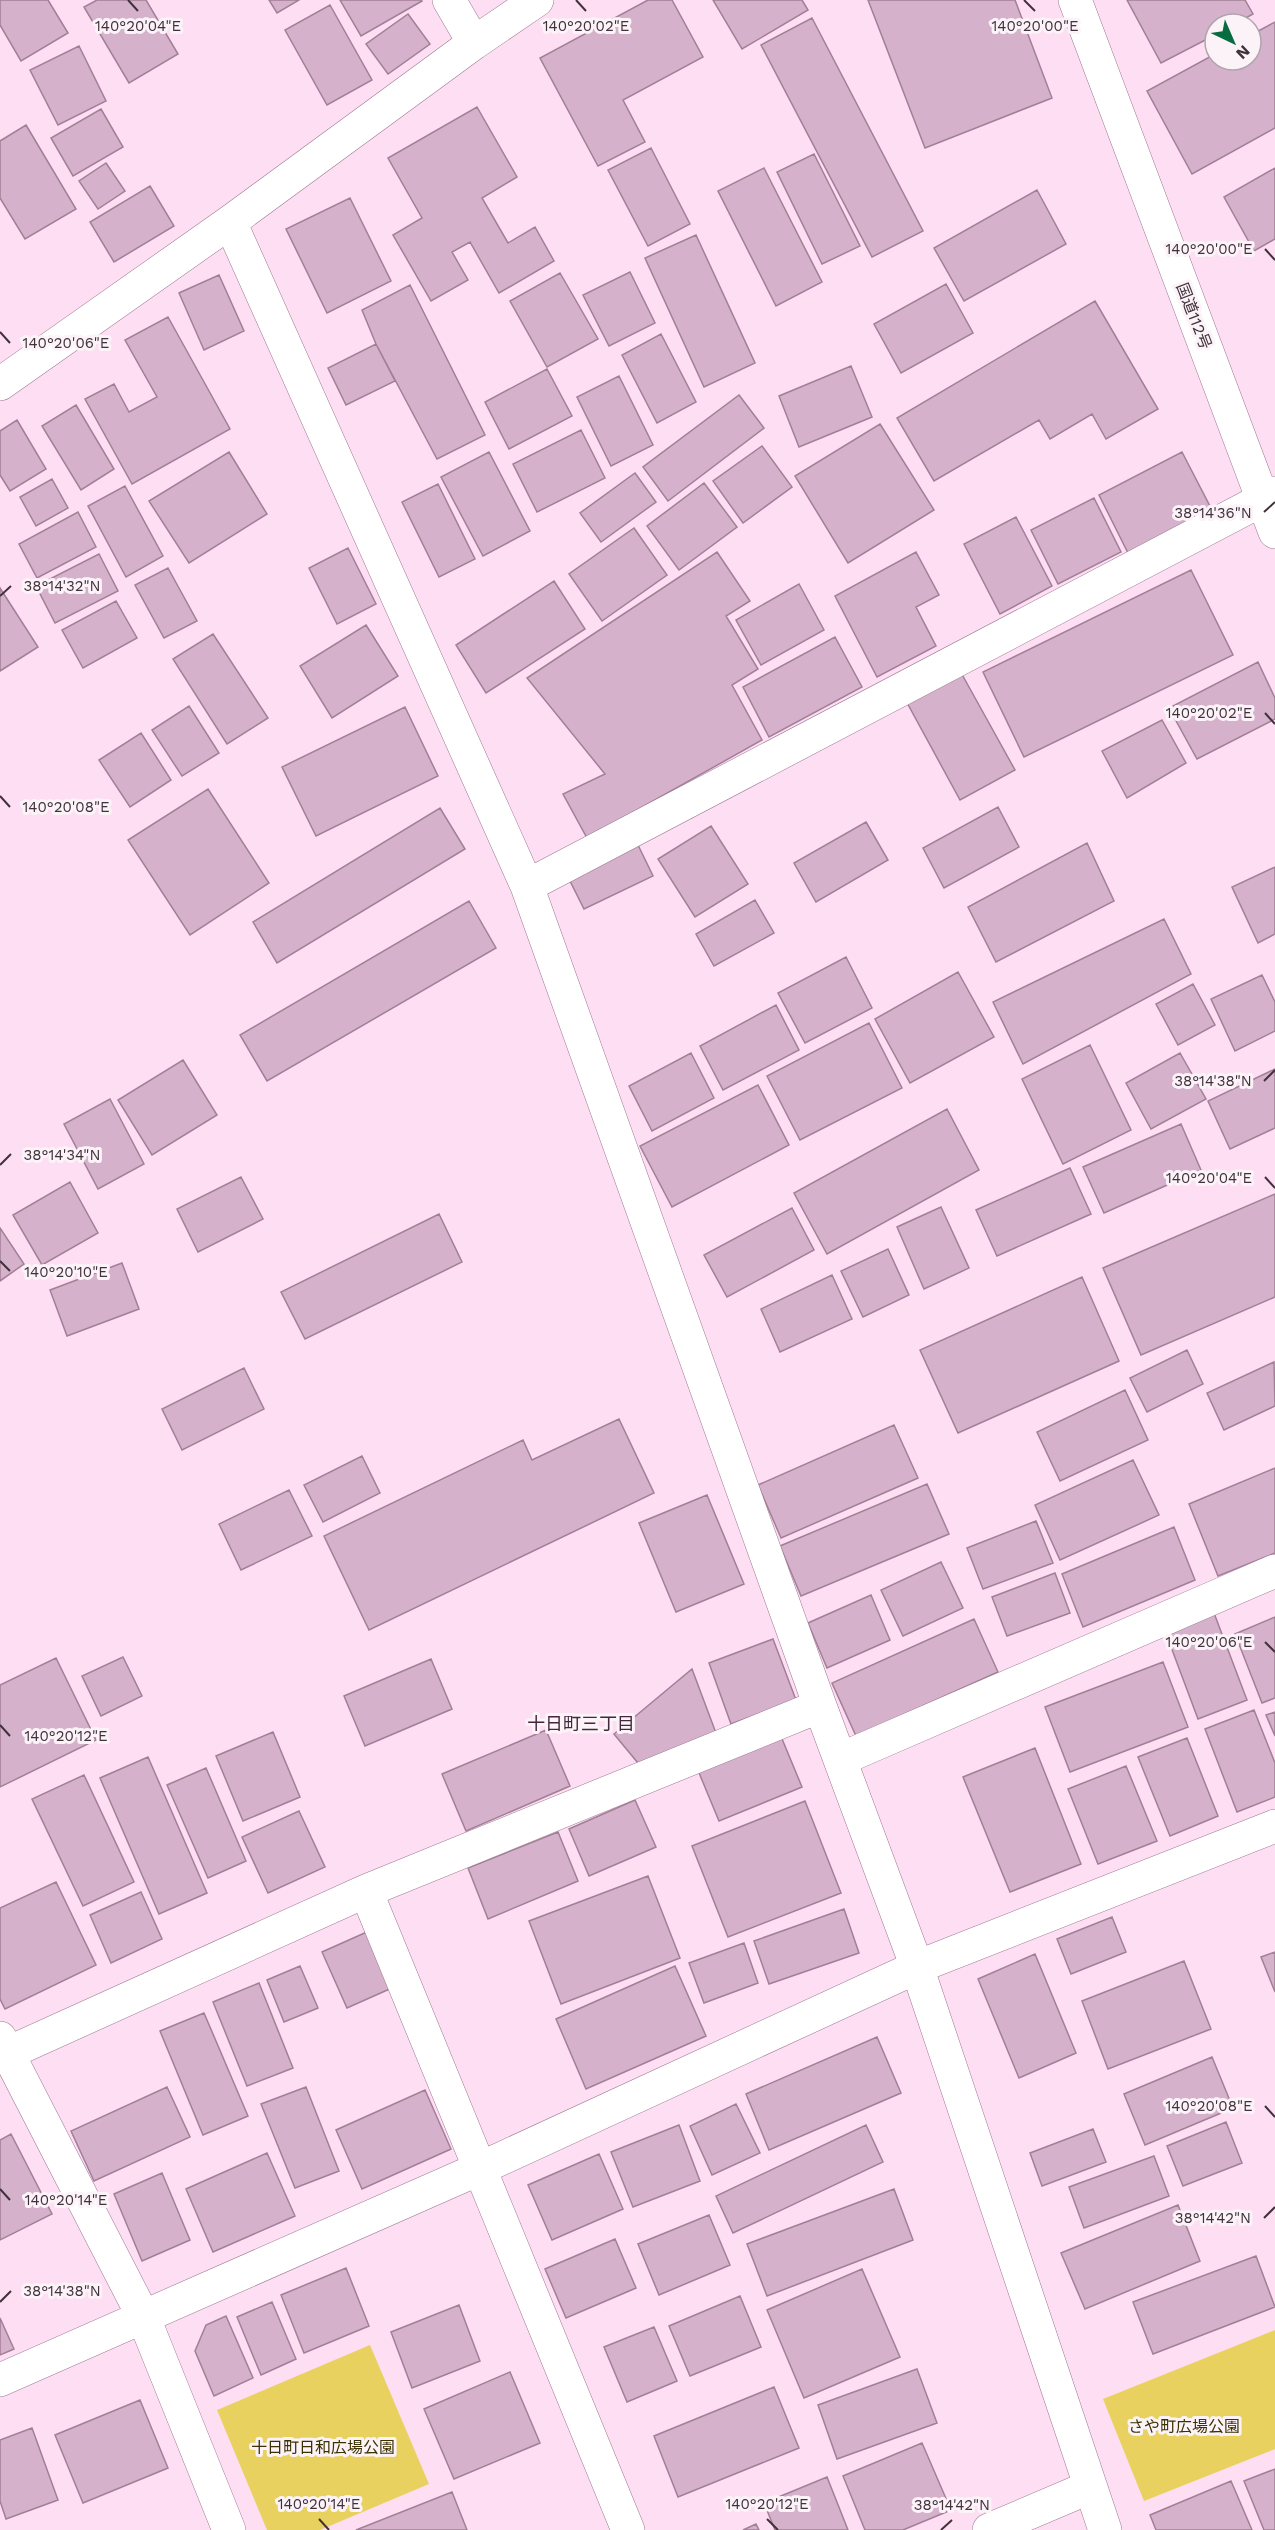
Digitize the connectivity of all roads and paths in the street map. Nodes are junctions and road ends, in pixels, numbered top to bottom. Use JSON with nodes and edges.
{"nodes":[{"id":1,"x":449,"y":0,"type":"edge"},
{"id":2,"x":537,"y":0,"type":"edge"},
{"id":3,"x":1075,"y":0,"type":"edge"},
{"id":4,"x":474,"y":43,"type":"junction"},
{"id":5,"x":230,"y":222,"type":"junction"},
{"id":6,"x":0,"y":384,"type":"edge"},
{"id":7,"x":1269,"y":496,"type":"edge"},
{"id":8,"x":1275,"y":532,"type":"edge"},
{"id":9,"x":527,"y":886,"type":"junction"},
{"id":10,"x":1275,"y":1571,"type":"edge"},
{"id":11,"x":820,"y":1706,"type":"junction"},
{"id":12,"x":842,"y":1759,"type":"junction"},
{"id":13,"x":1275,"y":1826,"type":"edge"},
{"id":14,"x":366,"y":1891,"type":"junction"},
{"id":15,"x":917,"y":1967,"type":"junction"},
{"id":16,"x":4,"y":2045,"type":"edge"},
{"id":17,"x":481,"y":2168,"type":"junction"},
{"id":18,"x":143,"y":2316,"type":"junction"},
{"id":19,"x":0,"y":2380,"type":"edge"},
{"id":20,"x":1090,"y":2487,"type":"junction"},
{"id":21,"x":229,"y":2530,"type":"edge"},
{"id":22,"x":628,"y":2530,"type":"edge"},
{"id":23,"x":989,"y":2530,"type":"edge"},
{"id":24,"x":1105,"y":2530,"type":"edge"}],
"edges":[{"from":1,"to":4,"type":"main road"},
{"from":2,"to":4,"type":"main road"},
{"from":3,"to":7,"type":"main road","name":"国道112号"},
{"from":4,"to":5,"type":"main road"},
{"from":5,"to":6,"type":"main road"},
{"from":5,"to":9,"type":"main road"},
{"from":7,"to":8,"type":"main road","name":"国道112号"},
{"from":7,"to":9,"type":"main road"},
{"from":9,"to":11,"type":"main road"},
{"from":10,"to":12,"type":"main road"},
{"from":11,"to":12,"type":"main road"},
{"from":11,"to":14,"type":"main road"},
{"from":12,"to":15,"type":"main road"},
{"from":13,"to":15,"type":"main road"},
{"from":14,"to":16,"type":"main road"},
{"from":14,"to":17,"type":"main road"},
{"from":15,"to":17,"type":"main road"},
{"from":15,"to":20,"type":"main road"},
{"from":16,"to":18,"type":"main road"},
{"from":17,"to":18,"type":"main road"},
{"from":17,"to":22,"type":"main road"},
{"from":18,"to":19,"type":"main road"},
{"from":18,"to":21,"type":"main road"},
{"from":20,"to":23,"type":"main road"},
{"from":20,"to":24,"type":"main road"}]}
